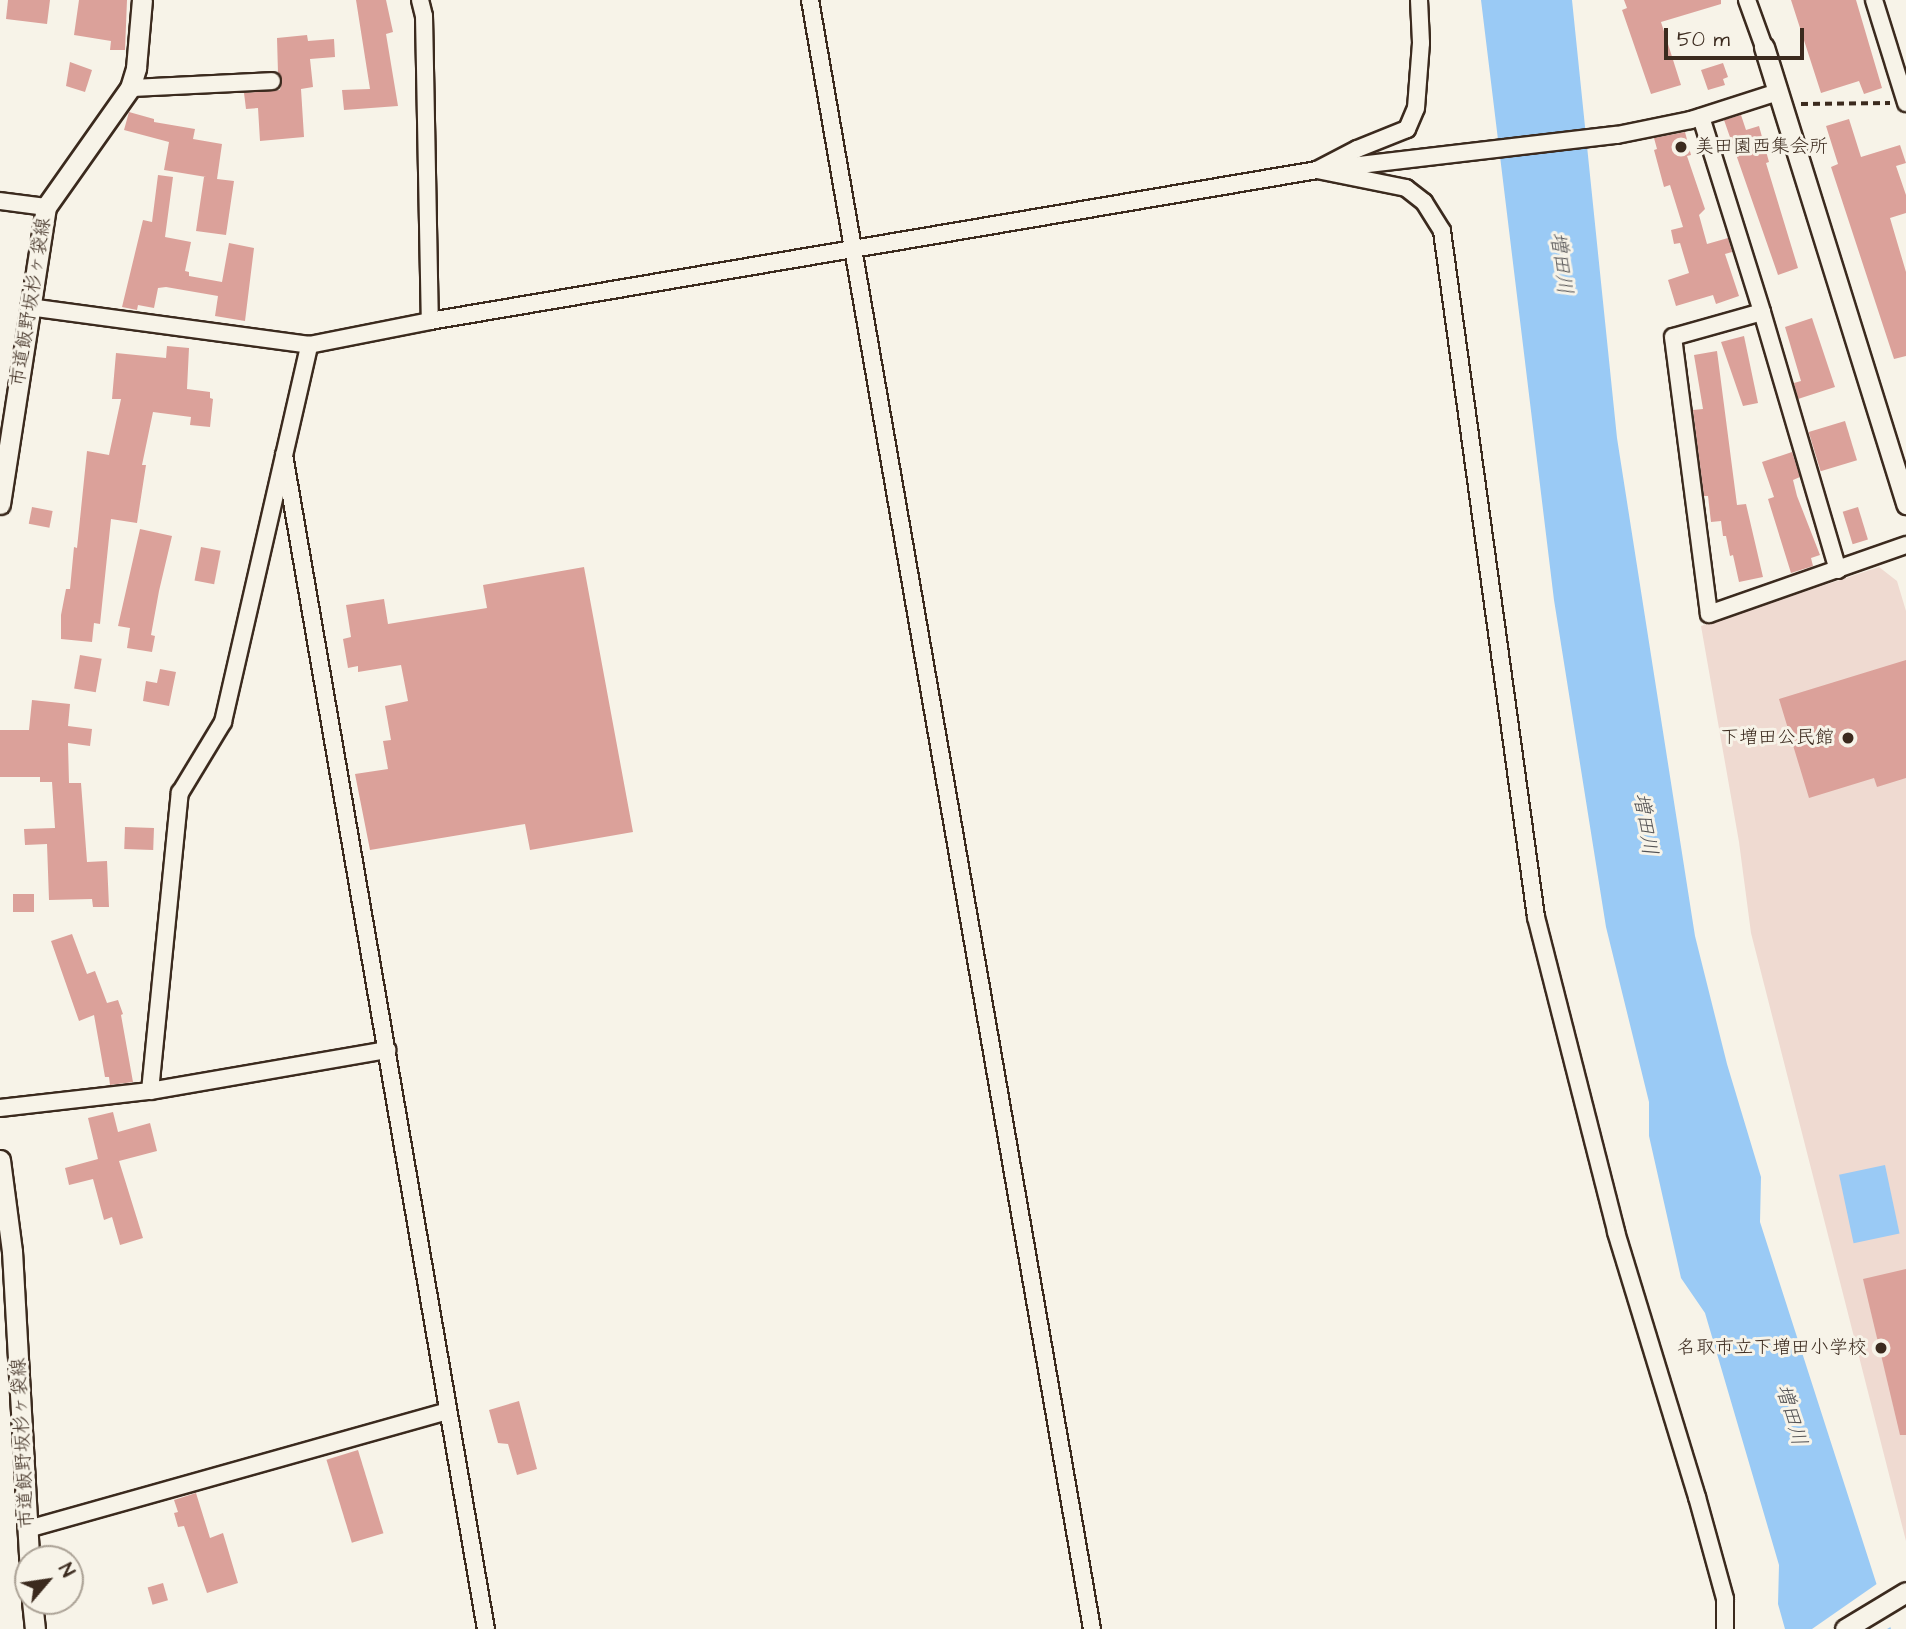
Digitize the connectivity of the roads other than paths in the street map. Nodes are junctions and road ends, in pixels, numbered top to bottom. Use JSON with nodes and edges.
{"nodes":[{"id":1,"x":142,"y":0,"type":"edge"},
{"id":2,"x":420,"y":0,"type":"edge"},
{"id":3,"x":810,"y":0,"type":"edge"},
{"id":4,"x":1419,"y":0,"type":"edge"},
{"id":5,"x":1748,"y":0,"type":"edge"},
{"id":6,"x":1753,"y":0,"type":"edge"},
{"id":7,"x":1874,"y":0,"type":"edge"},
{"id":8,"x":1764,"y":47,"type":"junction"},
{"id":9,"x":272,"y":81,"type":"dead end"},
{"id":10,"x":130,"y":88,"type":"junction"},
{"id":11,"x":1778,"y":92,"type":"junction"},
{"id":12,"x":1899,"y":103,"type":"edge"},
{"id":13,"x":1701,"y":117,"type":"junction"},
{"id":14,"x":1317,"y":170,"type":"junction"},
{"id":15,"x":0,"y":201,"type":"edge"},
{"id":16,"x":46,"y":207,"type":"junction"},
{"id":17,"x":851,"y":250,"type":"junction"},
{"id":18,"x":29,"y":307,"type":"junction"},
{"id":19,"x":1762,"y":312,"type":"junction"},
{"id":20,"x":430,"y":321,"type":"junction"},
{"id":21,"x":309,"y":345,"type":"junction"},
{"id":22,"x":284,"y":455,"type":"junction"},
{"id":23,"x":0,"y":504,"type":"edge"},
{"id":24,"x":1906,"y":504,"type":"edge"},
{"id":25,"x":1906,"y":545,"type":"edge"},
{"id":26,"x":1838,"y":570,"type":"junction"},
{"id":27,"x":387,"y":1049,"type":"junction"},
{"id":28,"x":150,"y":1091,"type":"junction"},
{"id":29,"x":0,"y":1108,"type":"edge"},
{"id":30,"x":0,"y":1160,"type":"edge"},
{"id":31,"x":448,"y":1411,"type":"junction"},
{"id":32,"x":27,"y":1529,"type":"junction"},
{"id":33,"x":28,"y":1545,"type":"edge"},
{"id":34,"x":1906,"y":1592,"type":"edge"},
{"id":35,"x":486,"y":1629,"type":"edge"},
{"id":36,"x":1092,"y":1629,"type":"edge"},
{"id":37,"x":1725,"y":1629,"type":"edge"},
{"id":38,"x":1844,"y":1629,"type":"edge"}],
"edges":[{"from":1,"to":10,"type":"street","name":"市道飯野坂杉ヶ袋線"},
{"from":2,"to":20,"type":"street"},
{"from":3,"to":17,"type":"street"},
{"from":4,"to":14,"type":"street"},
{"from":5,"to":8,"type":"street"},
{"from":6,"to":8,"type":"street"},
{"from":7,"to":12,"type":"street"},
{"from":8,"to":11,"type":"street"},
{"from":9,"to":10,"type":"street"},
{"from":10,"to":16,"type":"street","name":"市道飯野坂杉ヶ袋線"},
{"from":11,"to":13,"type":"street"},
{"from":11,"to":24,"type":"street"},
{"from":13,"to":14,"type":"street"},
{"from":13,"to":19,"type":"street"},
{"from":14,"to":17,"type":"street"},
{"from":14,"to":37,"type":"street"},
{"from":15,"to":16,"type":"street"},
{"from":16,"to":18,"type":"street","name":"市道飯野坂杉ヶ袋線"},
{"from":17,"to":20,"type":"street"},
{"from":17,"to":36,"type":"street"},
{"from":18,"to":21,"type":"street"},
{"from":18,"to":23,"type":"street","name":"市道飯野坂杉ヶ袋線"},
{"from":19,"to":26,"type":"street"},
{"from":19,"to":26,"type":"street"},
{"from":20,"to":21,"type":"street"},
{"from":21,"to":22,"type":"street"},
{"from":22,"to":27,"type":"street"},
{"from":22,"to":28,"type":"street"},
{"from":25,"to":26,"type":"street"},
{"from":27,"to":28,"type":"street"},
{"from":27,"to":31,"type":"street"},
{"from":28,"to":29,"type":"street"},
{"from":30,"to":32,"type":"street","name":"市道飯野坂杉ヶ袋線"},
{"from":31,"to":32,"type":"street"},
{"from":31,"to":35,"type":"street"},
{"from":32,"to":33,"type":"street","name":"市道飯野坂杉ヶ袋線"},
{"from":34,"to":38,"type":"street"}]}
